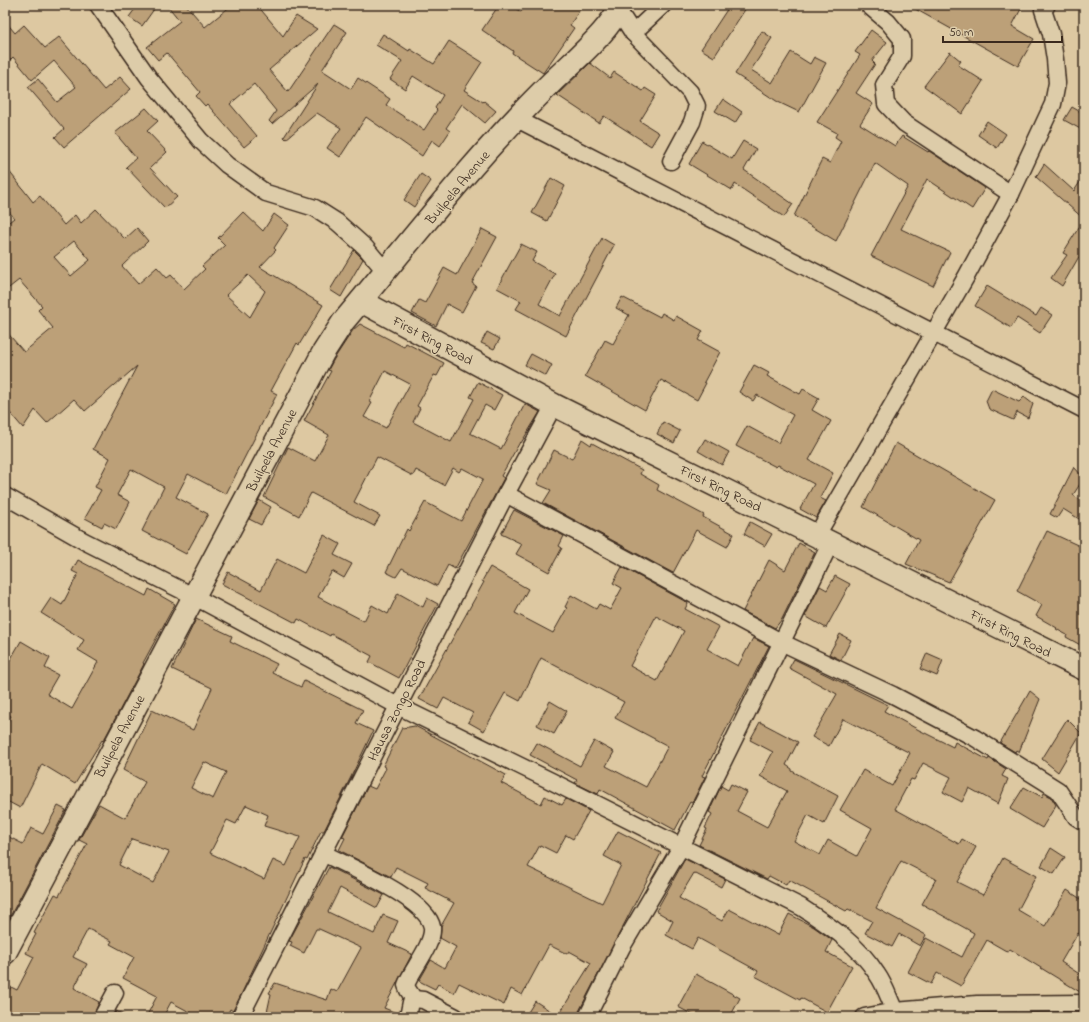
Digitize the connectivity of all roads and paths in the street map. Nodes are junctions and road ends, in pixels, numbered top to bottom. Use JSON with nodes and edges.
{"nodes":[{"id":1,"x":98,"y":5,"type":"edge"},
{"id":2,"x":663,"y":5,"type":"edge"},
{"id":3,"x":868,"y":5,"type":"edge"},
{"id":4,"x":1047,"y":5,"type":"edge"},
{"id":5,"x":618,"y":8,"type":"edge"},
{"id":6,"x":633,"y":33,"type":"junction"},
{"id":7,"x":515,"y":118,"type":"junction"},
{"id":8,"x":671,"y":161,"type":"dead end"},
{"id":9,"x":1011,"y":194,"type":"junction"},
{"id":10,"x":386,"y":272,"type":"junction"},
{"id":11,"x":361,"y":301,"type":"junction"},
{"id":12,"x":935,"y":332,"type":"junction"},
{"id":13,"x":554,"y":405,"type":"junction"},
{"id":14,"x":1084,"y":410,"type":"edge"},
{"id":15,"x":506,"y":494,"type":"junction"},
{"id":16,"x":6,"y":498,"type":"edge"},
{"id":17,"x":824,"y":538,"type":"junction"},
{"id":18,"x":193,"y":596,"type":"junction"},
{"id":19,"x":783,"y":643,"type":"junction"},
{"id":20,"x":1084,"y":669,"type":"edge"},
{"id":21,"x":398,"y":706,"type":"junction"},
{"id":22,"x":1084,"y":822,"type":"edge"},
{"id":23,"x":681,"y":847,"type":"junction"},
{"id":24,"x":323,"y":853,"type":"junction"},
{"id":25,"x":5,"y":953,"type":"edge"},
{"id":26,"x":115,"y":993,"type":"dead end"},
{"id":27,"x":414,"y":999,"type":"junction"},
{"id":28,"x":1084,"y":1003,"type":"edge"},
{"id":29,"x":895,"y":1011,"type":"junction"},
{"id":30,"x":102,"y":1017,"type":"edge"},
{"id":31,"x":240,"y":1017,"type":"edge"},
{"id":32,"x":408,"y":1017,"type":"edge"},
{"id":33,"x":456,"y":1017,"type":"edge"},
{"id":34,"x":588,"y":1017,"type":"edge"},
{"id":35,"x":864,"y":1017,"type":"edge"}],
"edges":[{"from":1,"to":10,"type":"street"},
{"from":2,"to":6,"type":"street"},
{"from":3,"to":9,"type":"street"},
{"from":4,"to":9,"type":"street"},
{"from":5,"to":6,"type":"street"},
{"from":5,"to":7,"type":"street","name":"Builpela Avenue"},
{"from":6,"to":8,"type":"street"},
{"from":7,"to":10,"type":"street","name":"Builpela Avenue"},
{"from":7,"to":12,"type":"street"},
{"from":9,"to":12,"type":"street"},
{"from":10,"to":11,"type":"street","name":"Builpela Avenue"},
{"from":11,"to":13,"type":"street","name":"First Ring Road"},
{"from":11,"to":18,"type":"street","name":"Builpela Avenue"},
{"from":12,"to":14,"type":"street"},
{"from":12,"to":17,"type":"street"},
{"from":13,"to":15,"type":"street","name":"Hausa Zongo Road"},
{"from":13,"to":17,"type":"street","name":"First Ring Road"},
{"from":15,"to":19,"type":"street"},
{"from":15,"to":21,"type":"street","name":"Hausa Zongo Road"},
{"from":16,"to":18,"type":"street"},
{"from":17,"to":19,"type":"street"},
{"from":17,"to":20,"type":"street","name":"First Ring Road"},
{"from":18,"to":21,"type":"street"},
{"from":18,"to":25,"type":"street","name":"Builpela Avenue"},
{"from":19,"to":22,"type":"street"},
{"from":19,"to":23,"type":"street"},
{"from":21,"to":23,"type":"street"},
{"from":21,"to":24,"type":"street","name":"Hausa Zongo Road"},
{"from":23,"to":29,"type":"street"},
{"from":23,"to":34,"type":"street"},
{"from":24,"to":27,"type":"street"},
{"from":24,"to":31,"type":"street","name":"Hausa Zongo Road"},
{"from":26,"to":30,"type":"street"},
{"from":27,"to":32,"type":"street"},
{"from":27,"to":33,"type":"street"},
{"from":28,"to":29,"type":"street"},
{"from":29,"to":35,"type":"street"}]}
